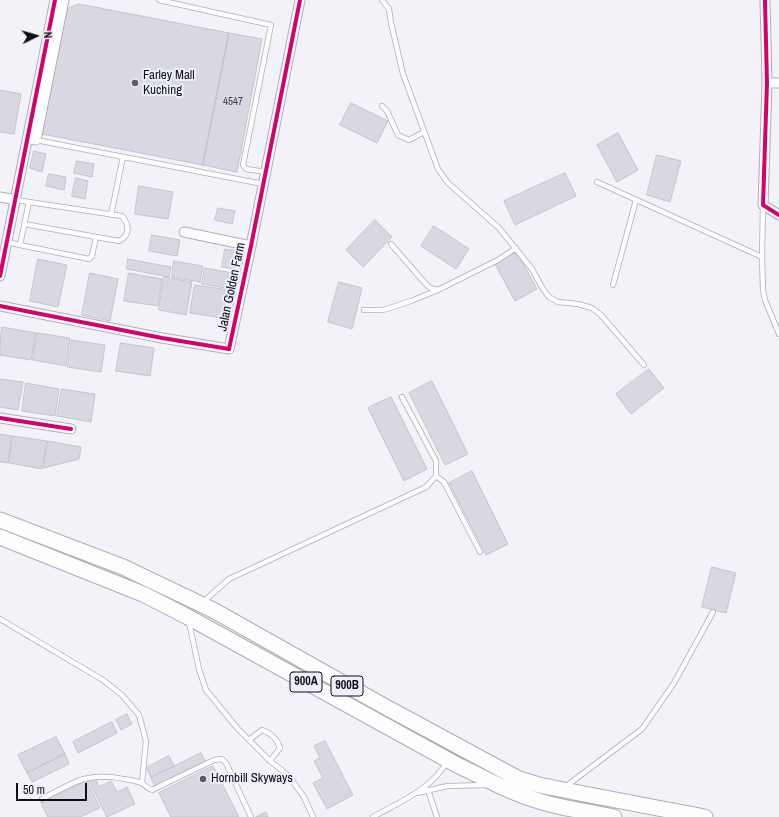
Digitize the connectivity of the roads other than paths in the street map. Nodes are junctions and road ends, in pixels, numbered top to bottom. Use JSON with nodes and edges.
{"nodes":[{"id":1,"x":159,"y":0,"type":"edge"},
{"id":2,"x":300,"y":0,"type":"edge"},
{"id":3,"x":382,"y":0,"type":"edge"},
{"id":4,"x":766,"y":0,"type":"edge"},
{"id":5,"x":63,"y":1,"type":"edge"},
{"id":6,"x":766,"y":83,"type":"junction"},
{"id":7,"x":779,"y":83,"type":"edge"},
{"id":8,"x":382,"y":106,"type":"dead end"},
{"id":9,"x":424,"y":132,"type":"junction"},
{"id":10,"x":32,"y":139,"type":"junction"},
{"id":11,"x":123,"y":157,"type":"junction"},
{"id":12,"x":266,"y":172,"type":"junction"},
{"id":13,"x":598,"y":182,"type":"dead end"},
{"id":14,"x":263,"y":184,"type":"junction"},
{"id":15,"x":0,"y":197,"type":"edge"},
{"id":16,"x":16,"y":200,"type":"junction"},
{"id":17,"x":636,"y":200,"type":"junction"},
{"id":18,"x":29,"y":202,"type":"junction"},
{"id":19,"x":763,"y":205,"type":"junction"},
{"id":20,"x":111,"y":215,"type":"junction"},
{"id":21,"x":779,"y":215,"type":"edge"},
{"id":22,"x":24,"y":224,"type":"junction"},
{"id":23,"x":184,"y":232,"type":"dead end"},
{"id":24,"x":96,"y":237,"type":"junction"},
{"id":25,"x":7,"y":242,"type":"junction"},
{"id":26,"x":392,"y":244,"type":"dead end"},
{"id":27,"x":20,"y":245,"type":"junction"},
{"id":28,"x":251,"y":246,"type":"junction"},
{"id":29,"x":516,"y":248,"type":"junction"},
{"id":30,"x":762,"y":257,"type":"junction"},
{"id":31,"x":0,"y":276,"type":"edge"},
{"id":32,"x":613,"y":285,"type":"dead end"},
{"id":33,"x":438,"y":290,"type":"junction"},
{"id":34,"x":0,"y":306,"type":"edge"},
{"id":35,"x":364,"y":310,"type":"dead end"},
{"id":36,"x":779,"y":334,"type":"edge"},
{"id":37,"x":644,"y":365,"type":"dead end"},
{"id":38,"x":402,"y":397,"type":"dead end"},
{"id":39,"x":0,"y":418,"type":"edge"},
{"id":40,"x":71,"y":429,"type":"dead end"},
{"id":41,"x":436,"y":476,"type":"junction"},
{"id":42,"x":0,"y":520,"type":"edge"},
{"id":43,"x":0,"y":537,"type":"edge"},
{"id":44,"x":480,"y":552,"type":"dead end"},
{"id":45,"x":200,"y":604,"type":"junction"},
{"id":46,"x":713,"y":612,"type":"dead end"},
{"id":47,"x":188,"y":617,"type":"junction"},
{"id":48,"x":0,"y":619,"type":"edge"},
{"id":49,"x":249,"y":740,"type":"junction"},
{"id":50,"x":448,"y":760,"type":"junction"},
{"id":51,"x":270,"y":761,"type":"junction"},
{"id":52,"x":142,"y":783,"type":"junction"},
{"id":53,"x":498,"y":785,"type":"junction"},
{"id":54,"x":562,"y":789,"type":"junction"},
{"id":55,"x":428,"y":790,"type":"junction"},
{"id":56,"x":414,"y":794,"type":"junction"},
{"id":57,"x":42,"y":799,"type":"dead end"},
{"id":58,"x":700,"y":816,"type":"edge"},
{"id":59,"x":251,"y":817,"type":"edge"},
{"id":60,"x":313,"y":817,"type":"edge"},
{"id":61,"x":372,"y":817,"type":"edge"},
{"id":62,"x":437,"y":817,"type":"edge"},
{"id":63,"x":614,"y":817,"type":"edge"}],
"edges":[{"from":1,"to":12,"type":"lane"},
{"from":2,"to":12,"type":"street","name":"Jalan Golden Farm"},
{"from":3,"to":9,"type":"lane"},
{"from":4,"to":6,"type":"street"},
{"from":5,"to":10,"type":"street"},
{"from":6,"to":7,"type":"street"},
{"from":6,"to":19,"type":"street"},
{"from":8,"to":9,"type":"lane"},
{"from":9,"to":29,"type":"lane"},
{"from":10,"to":11,"type":"lane"},
{"from":10,"to":16,"type":"street"},
{"from":11,"to":14,"type":"lane"},
{"from":11,"to":20,"type":"lane"},
{"from":12,"to":14,"type":"street","name":"Jalan Golden Farm"},
{"from":13,"to":17,"type":"lane"},
{"from":14,"to":28,"type":"street","name":"Jalan Golden Farm"},
{"from":15,"to":16,"type":"street"},
{"from":16,"to":18,"type":"lane"},
{"from":16,"to":25,"type":"street"},
{"from":17,"to":30,"type":"lane"},
{"from":17,"to":32,"type":"lane"},
{"from":18,"to":20,"type":"lane"},
{"from":18,"to":22,"type":"lane"},
{"from":19,"to":21,"type":"street"},
{"from":19,"to":30,"type":"lane"},
{"from":20,"to":24,"type":"lane"},
{"from":22,"to":24,"type":"lane"},
{"from":22,"to":27,"type":"lane"},
{"from":23,"to":28,"type":"street"},
{"from":24,"to":27,"type":"lane"},
{"from":25,"to":27,"type":"lane"},
{"from":25,"to":31,"type":"street"},
{"from":26,"to":33,"type":"lane"},
{"from":28,"to":34,"type":"street","name":"Jalan Golden Farm"},
{"from":29,"to":33,"type":"lane"},
{"from":29,"to":37,"type":"lane"},
{"from":30,"to":36,"type":"lane"},
{"from":33,"to":35,"type":"lane"},
{"from":38,"to":41,"type":"lane"},
{"from":39,"to":40,"type":"street"},
{"from":41,"to":44,"type":"lane"},
{"from":41,"to":45,"type":"lane"},
{"from":42,"to":45,"type":"highway","number":"900B"},
{"from":43,"to":47,"type":"highway","number":"900A"},
{"from":45,"to":54,"type":"highway","number":"900B"},
{"from":46,"to":54,"type":"lane"},
{"from":47,"to":49,"type":"lane"},
{"from":47,"to":50,"type":"highway","number":"900A"},
{"from":48,"to":52,"type":"lane"},
{"from":49,"to":51,"type":"lane"},
{"from":49,"to":51,"type":"lane"},
{"from":50,"to":53,"type":"highway","number":"900A"},
{"from":50,"to":56,"type":"lane"},
{"from":51,"to":60,"type":"lane"},
{"from":52,"to":57,"type":"lane"},
{"from":52,"to":59,"type":"lane"},
{"from":53,"to":55,"type":"lane"},
{"from":53,"to":63,"type":"highway","number":"900A"},
{"from":54,"to":58,"type":"highway","number":"900B"},
{"from":55,"to":56,"type":"lane"},
{"from":55,"to":62,"type":"lane"},
{"from":56,"to":61,"type":"lane"}]}
